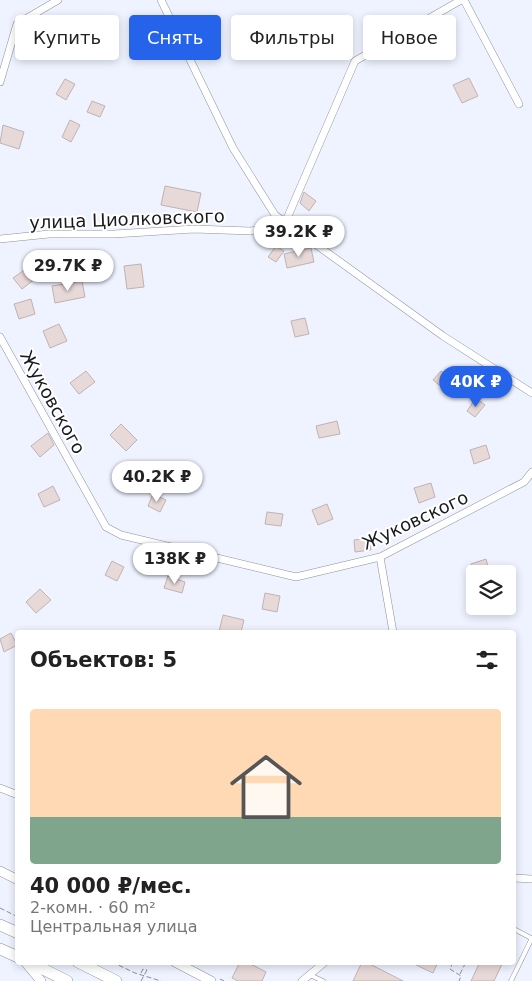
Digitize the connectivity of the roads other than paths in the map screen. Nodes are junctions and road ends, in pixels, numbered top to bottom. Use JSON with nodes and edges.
{"nodes":[{"id":1,"x":58,"y":0,"type":"edge"},
{"id":2,"x":162,"y":0,"type":"edge"},
{"id":3,"x":463,"y":0,"type":"edge"},
{"id":4,"x":0,"y":82,"type":"edge"},
{"id":5,"x":519,"y":104,"type":"dead end"},
{"id":6,"x":283,"y":222,"type":"junction"},
{"id":7,"x":0,"y":239,"type":"edge"},
{"id":8,"x":0,"y":337,"type":"edge"},
{"id":9,"x":532,"y":393,"type":"edge"},
{"id":10,"x":532,"y":472,"type":"edge"},
{"id":11,"x":380,"y":558,"type":"junction"},
{"id":12,"x":393,"y":630,"type":"edge"},
{"id":13,"x":0,"y":788,"type":"edge"},
{"id":14,"x":15,"y":794,"type":"edge"},
{"id":15,"x":0,"y":871,"type":"edge"},
{"id":16,"x":15,"y":878,"type":"edge"},
{"id":17,"x":516,"y":878,"type":"edge"},
{"id":18,"x":532,"y":880,"type":"edge"},
{"id":19,"x":0,"y":925,"type":"edge"},
{"id":20,"x":516,"y":930,"type":"edge"},
{"id":21,"x":15,"y":932,"type":"edge"},
{"id":22,"x":532,"y":938,"type":"edge"},
{"id":23,"x":0,"y":949,"type":"edge"},
{"id":24,"x":15,"y":956,"type":"edge"},
{"id":25,"x":29,"y":965,"type":"edge"},
{"id":26,"x":33,"y":965,"type":"edge"},
{"id":27,"x":84,"y":965,"type":"edge"},
{"id":28,"x":181,"y":965,"type":"edge"},
{"id":29,"x":322,"y":965,"type":"edge"},
{"id":30,"x":310,"y":975,"type":"junction"},
{"id":31,"x":41,"y":981,"type":"edge"},
{"id":32,"x":68,"y":981,"type":"edge"},
{"id":33,"x":116,"y":981,"type":"edge"},
{"id":34,"x":211,"y":981,"type":"edge"},
{"id":35,"x":302,"y":981,"type":"edge"},
{"id":36,"x":323,"y":981,"type":"edge"},
{"id":37,"x":511,"y":981,"type":"edge"}],
"edges":[{"from":1,"to":4,"type":"street"},
{"from":2,"to":6,"type":"street"},
{"from":3,"to":5,"type":"street"},
{"from":3,"to":6,"type":"street"},
{"from":6,"to":7,"type":"street","name":"улица Циолковского"},
{"from":6,"to":9,"type":"street"},
{"from":8,"to":11,"type":"street","name":"Жуковского"},
{"from":10,"to":11,"type":"street","name":"Жуковского"},
{"from":11,"to":12,"type":"street"},
{"from":13,"to":14,"type":"street"},
{"from":15,"to":16,"type":"street"},
{"from":17,"to":18,"type":"street"},
{"from":19,"to":21,"type":"highway"},
{"from":20,"to":22,"type":"lane"},
{"from":22,"to":37,"type":"lane"},
{"from":23,"to":24,"type":"highway"},
{"from":25,"to":31,"type":"street"},
{"from":26,"to":32,"type":"highway"},
{"from":27,"to":33,"type":"highway"},
{"from":28,"to":34,"type":"street"},
{"from":29,"to":30,"type":"street"},
{"from":30,"to":35,"type":"street"},
{"from":30,"to":36,"type":"lane"}]}
